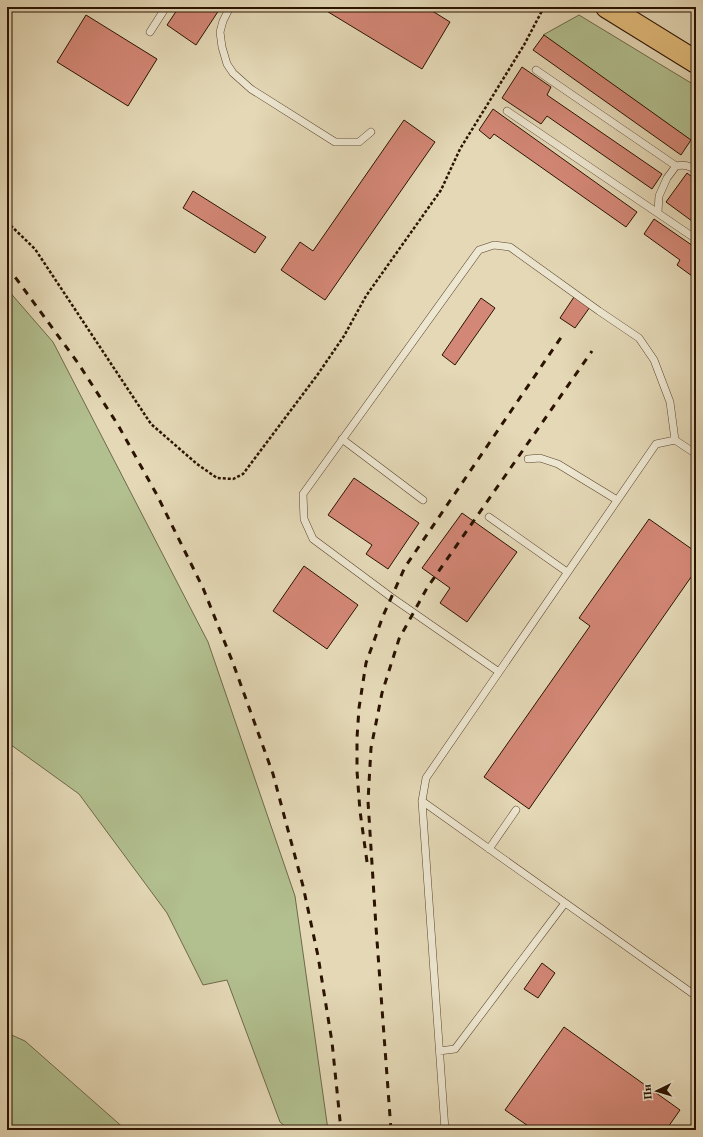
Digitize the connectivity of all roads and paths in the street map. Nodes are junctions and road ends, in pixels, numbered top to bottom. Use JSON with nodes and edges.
{"nodes":[{"id":1,"x":166,"y":7,"type":"edge"},
{"id":2,"x":230,"y":7,"type":"edge"},
{"id":3,"x":544,"y":7,"type":"edge"},
{"id":4,"x":607,"y":7,"type":"edge"},
{"id":5,"x":150,"y":32,"type":"dead end"},
{"id":6,"x":696,"y":62,"type":"edge"},
{"id":7,"x":536,"y":70,"type":"dead end"},
{"id":8,"x":507,"y":111,"type":"dead end"},
{"id":9,"x":372,"y":132,"type":"dead end"},
{"id":10,"x":676,"y":166,"type":"junction"},
{"id":11,"x":696,"y":170,"type":"edge"},
{"id":12,"x":658,"y":212,"type":"junction"},
{"id":13,"x":7,"y":222,"type":"edge"},
{"id":14,"x":696,"y":238,"type":"edge"},
{"id":15,"x":342,"y":439,"type":"junction"},
{"id":16,"x":675,"y":440,"type":"junction"},
{"id":17,"x":696,"y":454,"type":"edge"},
{"id":18,"x":528,"y":459,"type":"dead end"},
{"id":19,"x":423,"y":500,"type":"dead end"},
{"id":20,"x":617,"y":500,"type":"junction"},
{"id":21,"x":489,"y":517,"type":"dead end"},
{"id":22,"x":567,"y":572,"type":"junction"},
{"id":23,"x":499,"y":672,"type":"junction"},
{"id":24,"x":422,"y":801,"type":"junction"},
{"id":25,"x":516,"y":810,"type":"dead end"},
{"id":26,"x":489,"y":848,"type":"junction"},
{"id":27,"x":565,"y":903,"type":"junction"},
{"id":28,"x":696,"y":996,"type":"edge"},
{"id":29,"x":439,"y":1051,"type":"junction"},
{"id":30,"x":445,"y":1130,"type":"edge"}],
"edges":[{"from":1,"to":5,"type":"lane"},
{"from":2,"to":9,"type":"lane"},
{"from":3,"to":13,"type":"path"},
{"from":4,"to":6,"type":"main road"},
{"from":7,"to":10,"type":"lane"},
{"from":8,"to":12,"type":"lane"},
{"from":10,"to":11,"type":"lane"},
{"from":10,"to":12,"type":"lane"},
{"from":12,"to":14,"type":"lane"},
{"from":15,"to":16,"type":"lane"},
{"from":15,"to":19,"type":"lane"},
{"from":15,"to":23,"type":"lane"},
{"from":16,"to":17,"type":"lane"},
{"from":16,"to":20,"type":"lane"},
{"from":18,"to":20,"type":"lane"},
{"from":20,"to":22,"type":"lane"},
{"from":21,"to":22,"type":"lane"},
{"from":22,"to":23,"type":"lane"},
{"from":23,"to":24,"type":"lane"},
{"from":24,"to":26,"type":"lane"},
{"from":24,"to":29,"type":"lane"},
{"from":25,"to":26,"type":"lane"},
{"from":26,"to":27,"type":"lane"},
{"from":27,"to":28,"type":"lane"},
{"from":27,"to":29,"type":"lane"},
{"from":29,"to":30,"type":"lane"}]}
